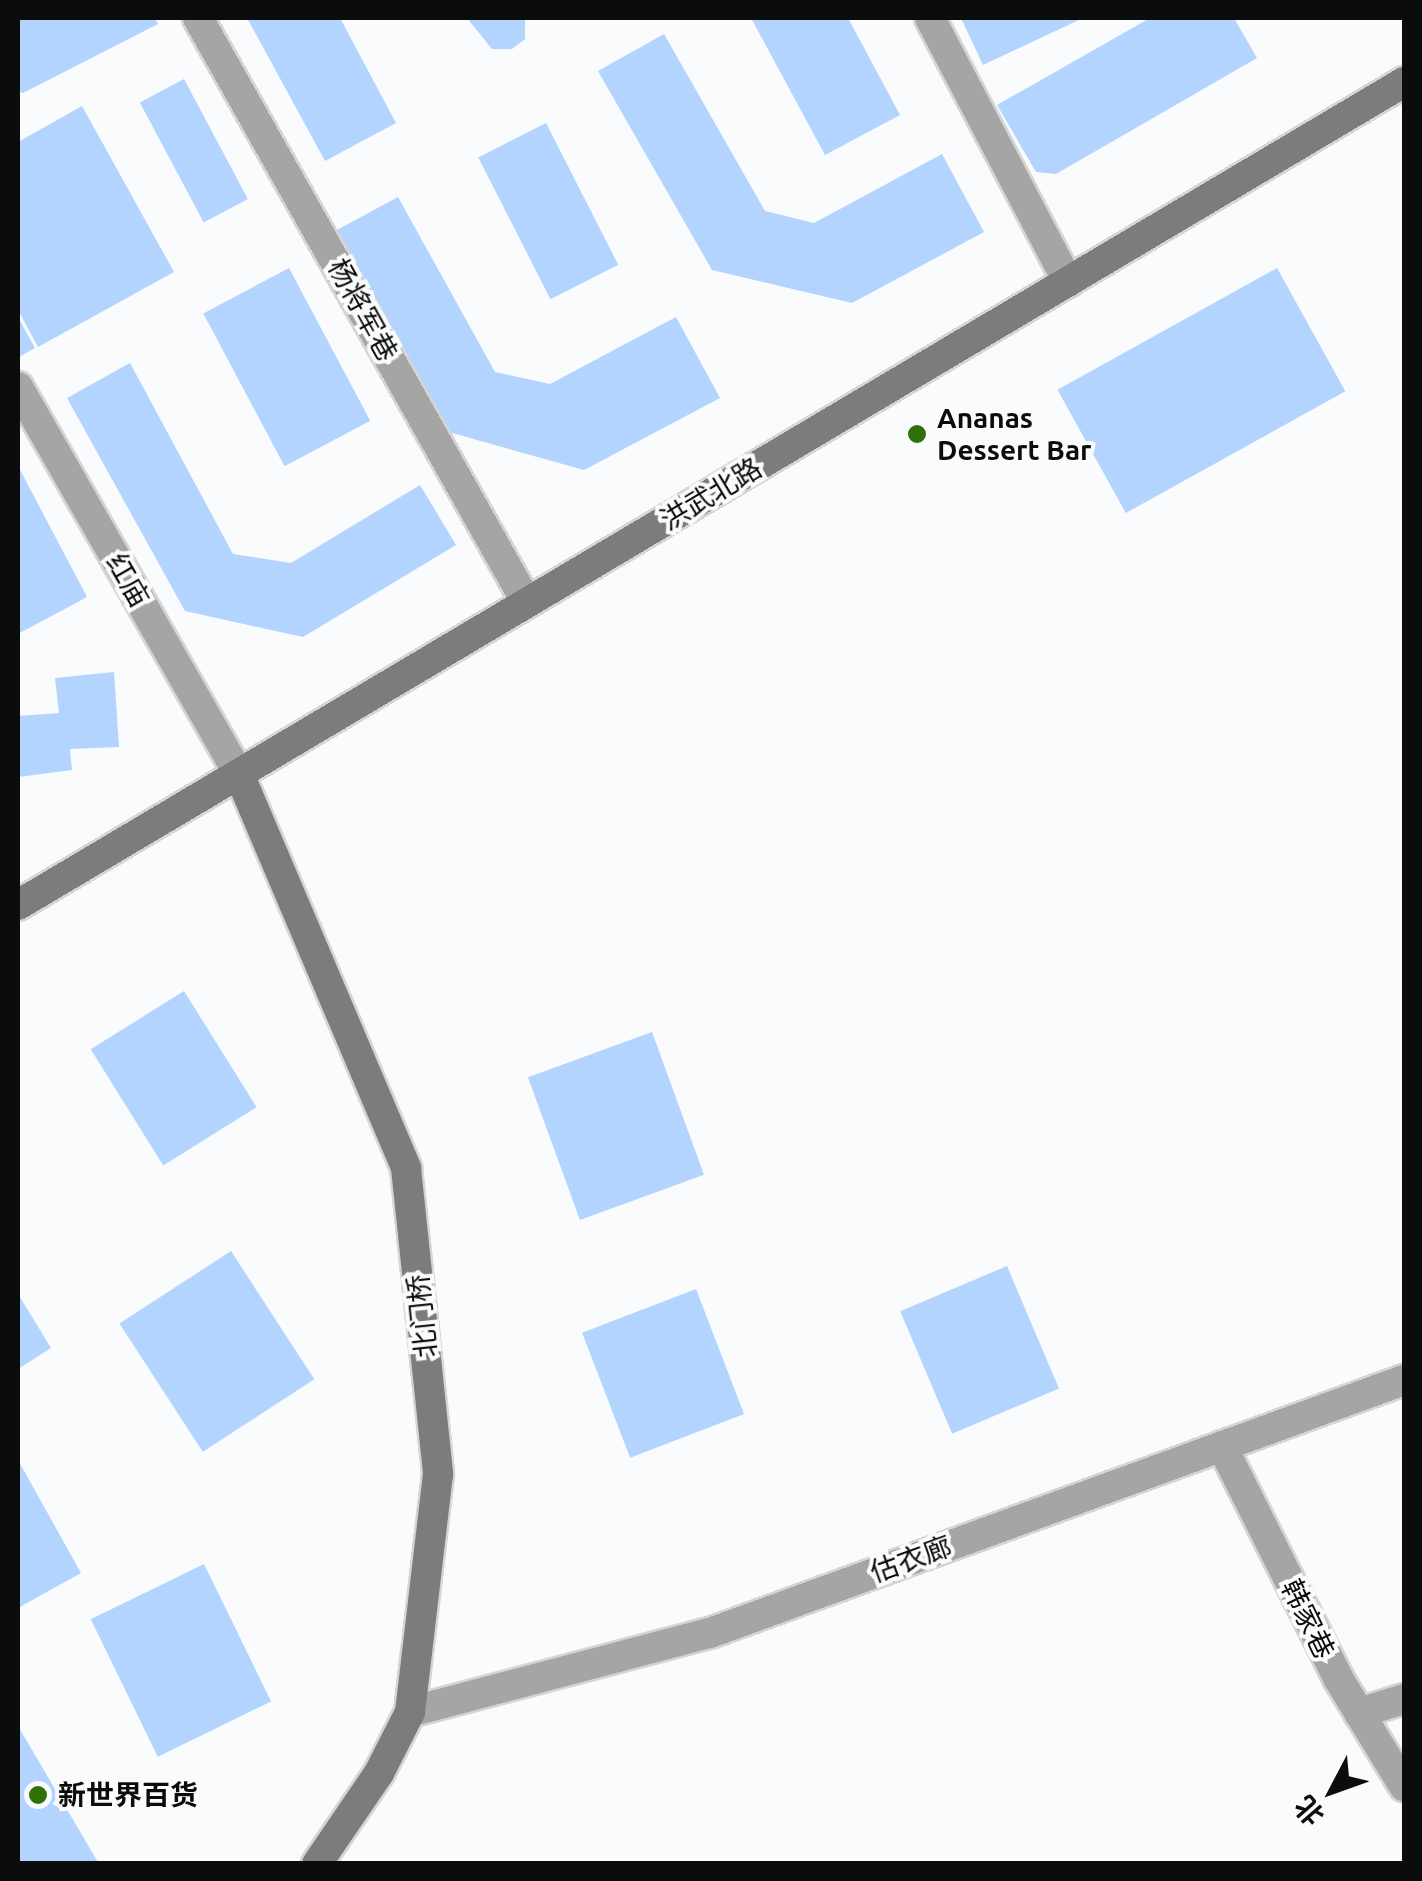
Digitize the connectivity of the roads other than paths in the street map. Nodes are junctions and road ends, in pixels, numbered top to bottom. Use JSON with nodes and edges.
{"nodes":[{"id":1,"x":198,"y":18,"type":"edge"},
{"id":2,"x":930,"y":18,"type":"edge"},
{"id":3,"x":1404,"y":82,"type":"edge"},
{"id":4,"x":1068,"y":282,"type":"junction"},
{"id":5,"x":18,"y":387,"type":"edge"},
{"id":6,"x":526,"y":603,"type":"junction"},
{"id":7,"x":239,"y":774,"type":"junction"},
{"id":8,"x":18,"y":905,"type":"edge"},
{"id":9,"x":1404,"y":1380,"type":"edge"},
{"id":10,"x":1222,"y":1446,"type":"junction"},
{"id":11,"x":1404,"y":1699,"type":"edge"},
{"id":12,"x":410,"y":1712,"type":"junction"},
{"id":13,"x":1359,"y":1713,"type":"junction"},
{"id":14,"x":1404,"y":1786,"type":"edge"},
{"id":15,"x":317,"y":1864,"type":"edge"}],
"edges":[{"from":1,"to":6,"type":"street","name":"杨将军巷"},
{"from":2,"to":4,"type":"street"},
{"from":3,"to":4,"type":"main road","name":"洪武北路"},
{"from":4,"to":6,"type":"main road","name":"洪武北路"},
{"from":5,"to":7,"type":"street","name":"红庙"},
{"from":6,"to":7,"type":"main road","name":"洪武北路"},
{"from":7,"to":8,"type":"main road","name":"洪武北路"},
{"from":7,"to":12,"type":"main road","name":"北门桥"},
{"from":9,"to":10,"type":"street","name":"估衣廊"},
{"from":10,"to":12,"type":"street","name":"估衣廊"},
{"from":10,"to":13,"type":"street","name":"韩家巷"},
{"from":11,"to":13,"type":"street"},
{"from":12,"to":15,"type":"main road","name":"北门桥"},
{"from":13,"to":14,"type":"street","name":"韩家巷"}]}
